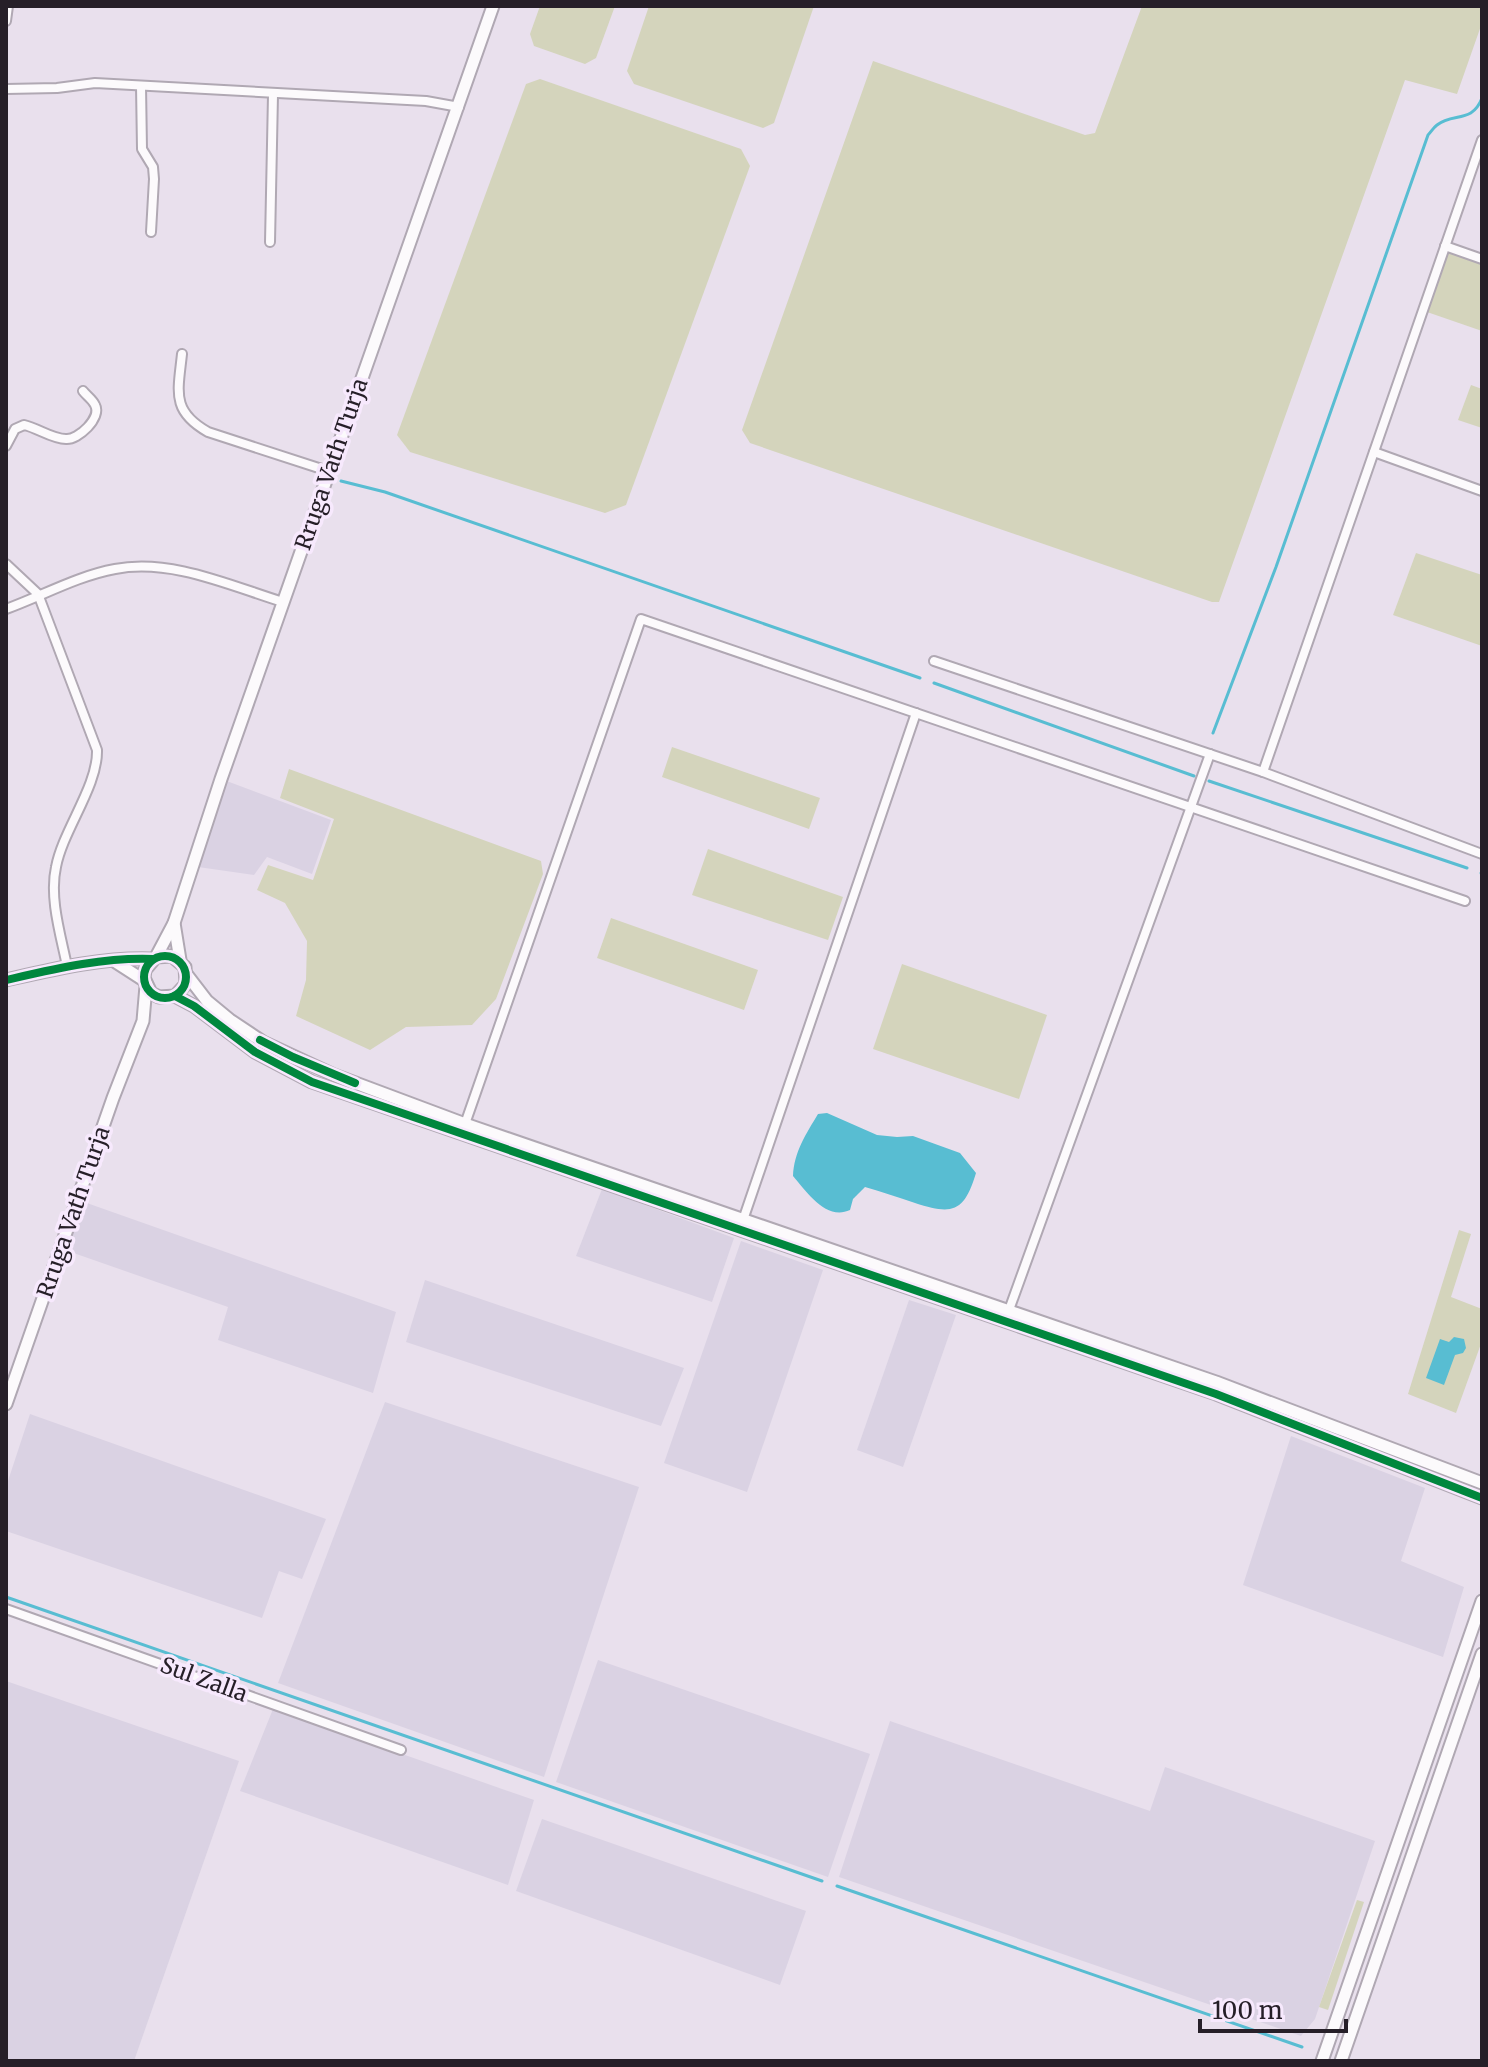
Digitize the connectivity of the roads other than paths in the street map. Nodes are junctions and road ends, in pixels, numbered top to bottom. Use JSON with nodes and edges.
{"nodes":[{"id":1,"x":8,"y":6,"type":"edge"},
{"id":2,"x":493,"y":6,"type":"edge"},
{"id":3,"x":6,"y":21,"type":"edge"},
{"id":4,"x":141,"y":86,"type":"junction"},
{"id":5,"x":6,"y":89,"type":"edge"},
{"id":6,"x":273,"y":95,"type":"junction"},
{"id":7,"x":459,"y":107,"type":"junction"},
{"id":8,"x":1482,"y":140,"type":"edge"},
{"id":9,"x":151,"y":232,"type":"dead end"},
{"id":10,"x":270,"y":242,"type":"dead end"},
{"id":11,"x":1445,"y":246,"type":"junction"},
{"id":12,"x":1482,"y":259,"type":"edge"},
{"id":13,"x":182,"y":354,"type":"dead end"},
{"id":14,"x":83,"y":391,"type":"dead end"},
{"id":15,"x":6,"y":446,"type":"edge"},
{"id":16,"x":1374,"y":452,"type":"junction"},
{"id":17,"x":328,"y":471,"type":"junction"},
{"id":18,"x":1482,"y":491,"type":"edge"},
{"id":19,"x":6,"y":564,"type":"edge"},
{"id":20,"x":38,"y":594,"type":"junction"},
{"id":21,"x":283,"y":602,"type":"junction"},
{"id":22,"x":6,"y":609,"type":"edge"},
{"id":23,"x":934,"y":661,"type":"dead end"},
{"id":24,"x":916,"y":713,"type":"junction"},
{"id":25,"x":1210,"y":754,"type":"junction"},
{"id":26,"x":1263,"y":772,"type":"junction"},
{"id":27,"x":1191,"y":806,"type":"junction"},
{"id":28,"x":1482,"y":854,"type":"edge"},
{"id":29,"x":1465,"y":901,"type":"dead end"},
{"id":30,"x":174,"y":923,"type":"junction"},
{"id":31,"x":155,"y":958,"type":"junction"},
{"id":32,"x":113,"y":960,"type":"junction"},
{"id":33,"x":180,"y":960,"type":"junction"},
{"id":34,"x":67,"y":966,"type":"junction"},
{"id":35,"x":187,"y":975,"type":"junction"},
{"id":36,"x":6,"y":980,"type":"edge"},
{"id":37,"x":146,"y":984,"type":"junction"},
{"id":38,"x":171,"y":997,"type":"junction"},
{"id":39,"x":143,"y":1021,"type":"junction"},
{"id":40,"x":465,"y":1124,"type":"junction"},
{"id":41,"x":743,"y":1220,"type":"junction"},
{"id":42,"x":1009,"y":1310,"type":"junction"},
{"id":43,"x":6,"y":1404,"type":"edge"},
{"id":44,"x":1482,"y":1483,"type":"edge"},
{"id":45,"x":1482,"y":1498,"type":"edge"},
{"id":46,"x":1482,"y":1601,"type":"edge"},
{"id":47,"x":6,"y":1609,"type":"edge"},
{"id":48,"x":1482,"y":1654,"type":"edge"},
{"id":49,"x":401,"y":1750,"type":"dead end"},
{"id":50,"x":1322,"y":2061,"type":"edge"},
{"id":51,"x":1341,"y":2061,"type":"edge"}],
"edges":[{"from":1,"to":3,"type":"street"},
{"from":2,"to":7,"type":"street","name":"Rruga Vath Turja"},
{"from":4,"to":5,"type":"street"},
{"from":4,"to":6,"type":"street"},
{"from":4,"to":9,"type":"street"},
{"from":6,"to":7,"type":"street"},
{"from":6,"to":10,"type":"street"},
{"from":7,"to":17,"type":"street","name":"Rruga Vath Turja"},
{"from":8,"to":11,"type":"street"},
{"from":11,"to":12,"type":"street"},
{"from":11,"to":16,"type":"street"},
{"from":13,"to":17,"type":"street"},
{"from":14,"to":15,"type":"street"},
{"from":16,"to":18,"type":"street"},
{"from":16,"to":26,"type":"street"},
{"from":17,"to":21,"type":"street","name":"Rruga Vath Turja"},
{"from":19,"to":20,"type":"street"},
{"from":20,"to":21,"type":"street"},
{"from":20,"to":22,"type":"street"},
{"from":20,"to":34,"type":"street"},
{"from":21,"to":30,"type":"street","name":"Rruga Vath Turja"},
{"from":23,"to":25,"type":"street"},
{"from":24,"to":27,"type":"street"},
{"from":24,"to":40,"type":"street"},
{"from":24,"to":41,"type":"street"},
{"from":25,"to":26,"type":"street"},
{"from":25,"to":27,"type":"street"},
{"from":26,"to":28,"type":"street"},
{"from":27,"to":29,"type":"street"},
{"from":27,"to":42,"type":"street"},
{"from":30,"to":31,"type":"street","name":"Rruga Vath Turja"},
{"from":30,"to":33,"type":"street","name":"Rruga Vath Turja"},
{"from":31,"to":32,"type":"street"},
{"from":31,"to":33,"type":"street"},
{"from":31,"to":37,"type":"street","name":"Rruga Vath Turja"},
{"from":32,"to":34,"type":"street"},
{"from":32,"to":37,"type":"street"},
{"from":33,"to":35,"type":"street","name":"Rruga Vath Turja"},
{"from":34,"to":36,"type":"street"},
{"from":35,"to":38,"type":"street","name":"Rruga Vath Turja"},
{"from":35,"to":40,"type":"street"},
{"from":37,"to":38,"type":"street"},
{"from":37,"to":39,"type":"street","name":"Rruga Vath Turja"},
{"from":38,"to":39,"type":"street","name":"Rruga Vath Turja"},
{"from":38,"to":45,"type":"street"},
{"from":39,"to":43,"type":"street","name":"Rruga Vath Turja"},
{"from":40,"to":41,"type":"street"},
{"from":41,"to":42,"type":"street"},
{"from":42,"to":44,"type":"street"},
{"from":46,"to":50,"type":"street"},
{"from":47,"to":49,"type":"street","name":"Sul Zalla"},
{"from":48,"to":51,"type":"street"}]}
